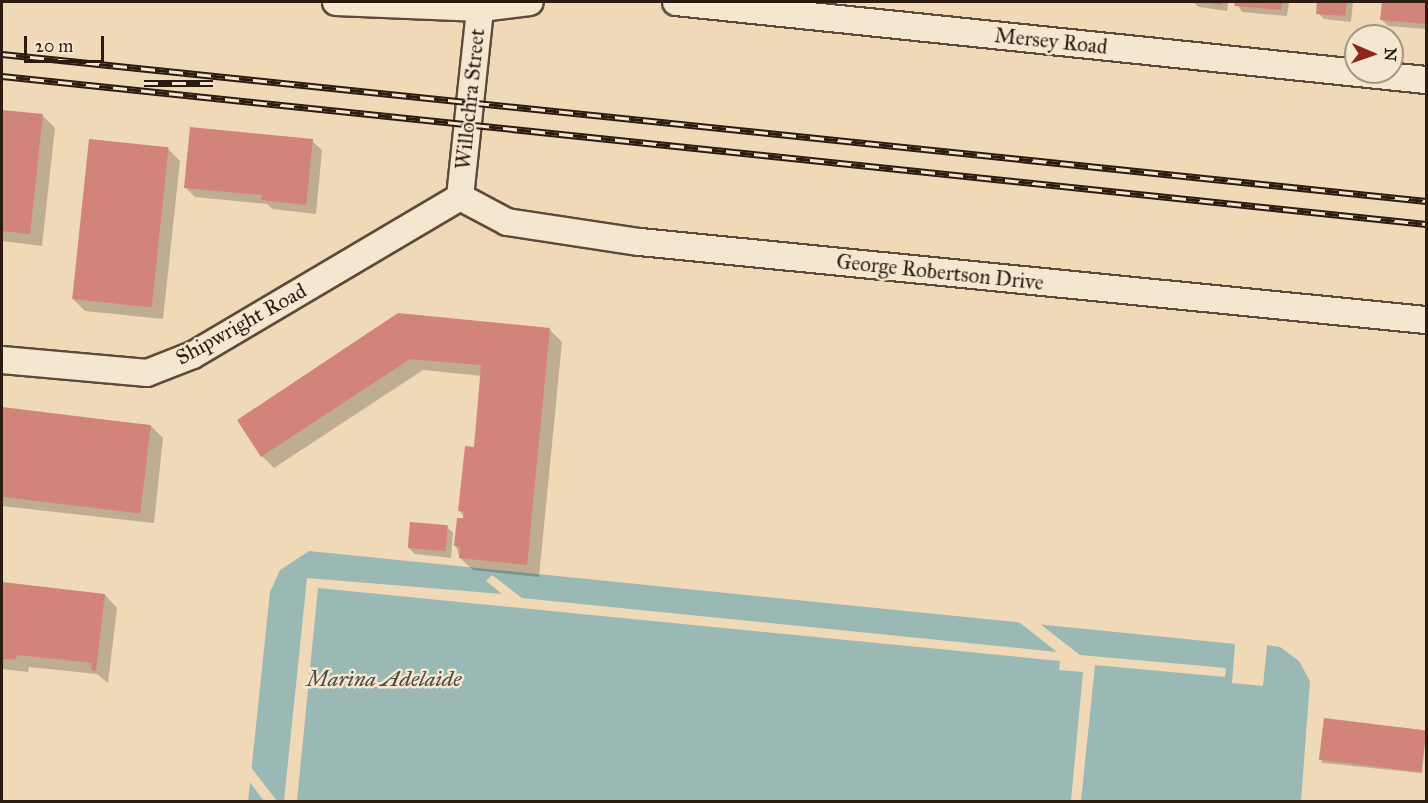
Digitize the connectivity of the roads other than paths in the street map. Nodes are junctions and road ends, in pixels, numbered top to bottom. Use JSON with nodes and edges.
{"nodes":[{"id":1,"x":336,"y":2,"type":"edge"},
{"id":2,"x":530,"y":2,"type":"edge"},
{"id":3,"x":676,"y":2,"type":"edge"},
{"id":4,"x":481,"y":5,"type":"edge"},
{"id":5,"x":1426,"y":80,"type":"edge"},
{"id":6,"x":460,"y":197,"type":"junction"},
{"id":7,"x":1426,"y":320,"type":"edge"},
{"id":8,"x":2,"y":360,"type":"edge"}],
"edges":[{"from":1,"to":4,"type":"street"},
{"from":2,"to":4,"type":"street"},
{"from":3,"to":5,"type":"street","name":"Mersey Road"},
{"from":4,"to":6,"type":"street","name":"Willochra Street"},
{"from":6,"to":7,"type":"street","name":"George Robertson Drive"},
{"from":6,"to":8,"type":"street","name":"Shipwright Road"}]}
